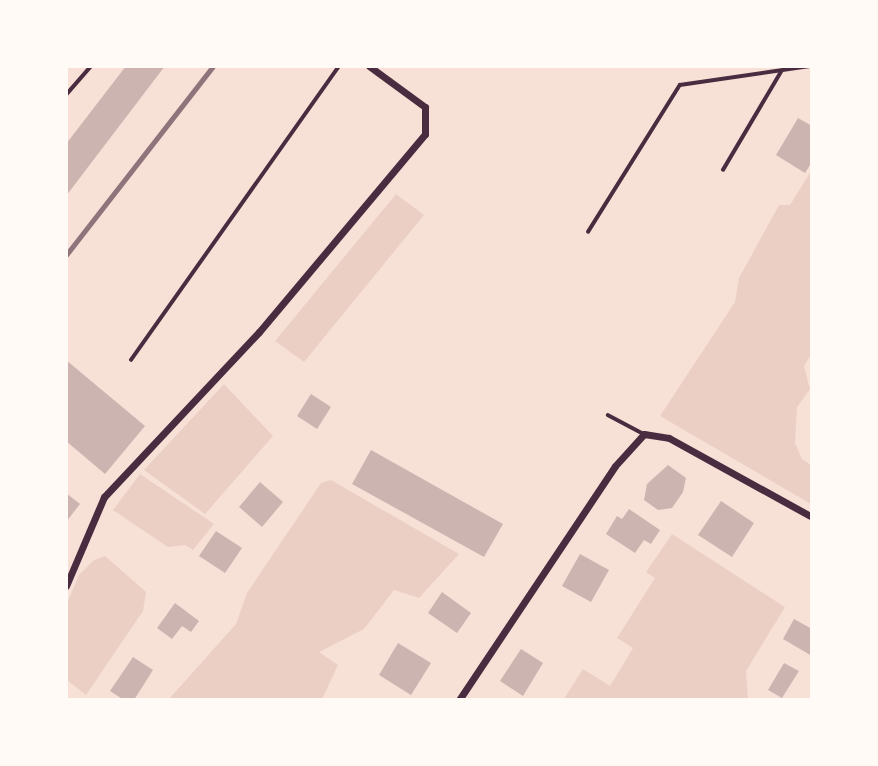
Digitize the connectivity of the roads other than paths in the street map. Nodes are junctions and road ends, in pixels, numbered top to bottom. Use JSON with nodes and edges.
{"nodes":[{"id":1,"x":91,"y":66,"type":"edge"},
{"id":2,"x":339,"y":66,"type":"edge"},
{"id":3,"x":369,"y":66,"type":"edge"},
{"id":4,"x":810,"y":66,"type":"edge"},
{"id":5,"x":781,"y":71,"type":"junction"},
{"id":6,"x":66,"y":95,"type":"edge"},
{"id":7,"x":723,"y":170,"type":"dead end"},
{"id":8,"x":588,"y":232,"type":"dead end"},
{"id":9,"x":131,"y":360,"type":"dead end"},
{"id":10,"x":608,"y":415,"type":"dead end"},
{"id":11,"x":644,"y":434,"type":"junction"},
{"id":12,"x":811,"y":517,"type":"edge"},
{"id":13,"x":66,"y":586,"type":"edge"},
{"id":14,"x":459,"y":699,"type":"edge"}],
"edges":[{"from":1,"to":6,"type":"lane"},
{"from":2,"to":9,"type":"lane"},
{"from":3,"to":13,"type":"street"},
{"from":4,"to":5,"type":"lane"},
{"from":5,"to":7,"type":"lane"},
{"from":5,"to":8,"type":"lane"},
{"from":10,"to":11,"type":"lane"},
{"from":11,"to":12,"type":"street"},
{"from":11,"to":14,"type":"street"}]}
